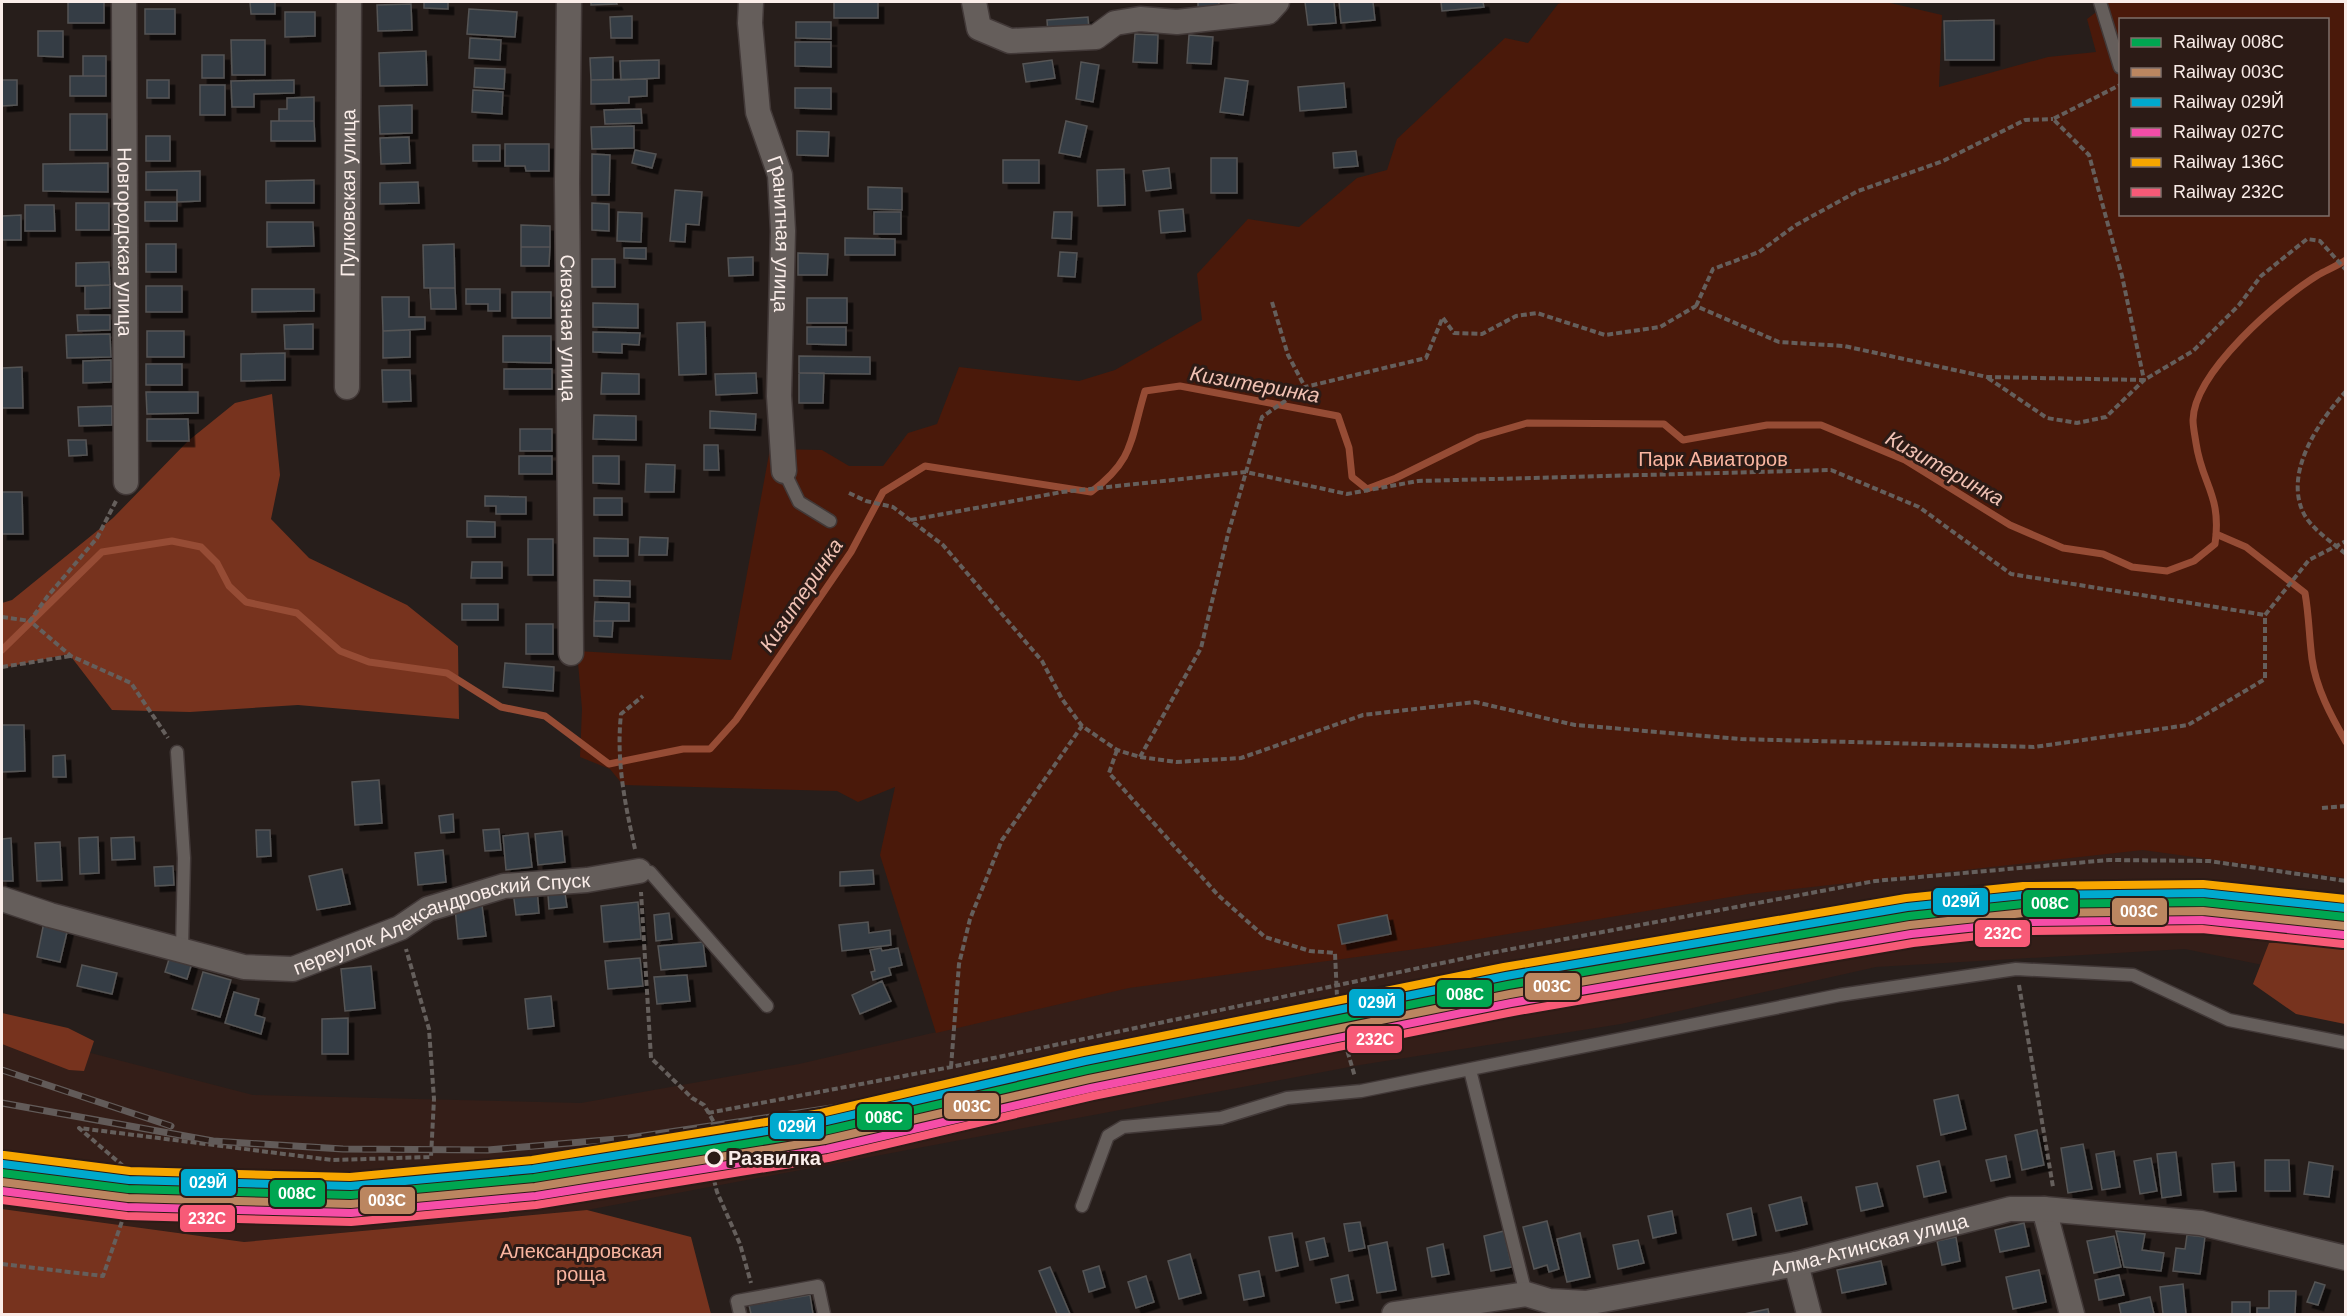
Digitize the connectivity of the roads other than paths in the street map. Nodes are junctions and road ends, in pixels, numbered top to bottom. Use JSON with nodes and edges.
{"nodes":[{"id":1,"x":124,"y":2,"type":"edge"},
{"id":2,"x":349,"y":2,"type":"edge"},
{"id":3,"x":569,"y":2,"type":"edge"},
{"id":4,"x":751,"y":2,"type":"edge"},
{"id":5,"x":974,"y":2,"type":"edge"},
{"id":6,"x":1277,"y":2,"type":"edge"},
{"id":7,"x":2100,"y":2,"type":"edge"},
{"id":8,"x":2119,"y":61,"type":"edge"},
{"id":9,"x":347,"y":387,"type":"dead end"},
{"id":10,"x":784,"y":471,"type":"joint"},
{"id":11,"x":126,"y":482,"type":"road end"},
{"id":12,"x":830,"y":521,"type":"dead end"},
{"id":13,"x":572,"y":653,"type":"dead end"},
{"id":14,"x":177,"y":752,"type":"road end"},
{"id":15,"x":639,"y":871,"type":"joint"},
{"id":16,"x":2,"y":899,"type":"edge"},
{"id":17,"x":182,"y":949,"type":"junction"},
{"id":18,"x":767,"y":1006,"type":"dead end"},
{"id":19,"x":2346,"y":1043,"type":"edge"},
{"id":20,"x":1470,"y":1070,"type":"junction"},
{"id":21,"x":1082,"y":1206,"type":"dead end"},
{"id":22,"x":2051,"y":1209,"type":"junction"},
{"id":23,"x":2346,"y":1258,"type":"edge"},
{"id":24,"x":1796,"y":1264,"type":"junction"},
{"id":25,"x":1526,"y":1294,"type":"junction"},
{"id":26,"x":1551,"y":1308,"type":"edge"},
{"id":27,"x":740,"y":1314,"type":"edge"},
{"id":28,"x":824,"y":1314,"type":"edge"},
{"id":29,"x":1394,"y":1314,"type":"edge"},
{"id":30,"x":1809,"y":1314,"type":"edge"},
{"id":31,"x":2072,"y":1314,"type":"edge"}],
"edges":[{"from":1,"to":11,"type":"street","name":"Новгородская улица"},
{"from":2,"to":9,"type":"street","name":"Пулковская улица"},
{"from":3,"to":13,"type":"street","name":"Сквозная улица"},
{"from":4,"to":10,"type":"street","name":"Гранитная улица"},
{"from":5,"to":6,"type":"street"},
{"from":7,"to":8,"type":"lane"},
{"from":10,"to":12,"type":"lane"},
{"from":14,"to":17,"type":"lane"},
{"from":15,"to":17,"type":"street","name":"переулок Александровский Спуск"},
{"from":15,"to":18,"type":"lane"},
{"from":16,"to":17,"type":"street","name":"переулок Александровский Спуск"},
{"from":19,"to":20,"type":"lane"},
{"from":20,"to":21,"type":"lane"},
{"from":20,"to":25,"type":"lane"},
{"from":22,"to":23,"type":"street","name":"Алма-Атинская улица"},
{"from":22,"to":24,"type":"street","name":"Алма-Атинская улица"},
{"from":22,"to":31,"type":"street"},
{"from":24,"to":26,"type":"street","name":"Алма-Атинская улица"},
{"from":24,"to":30,"type":"street"},
{"from":25,"to":26,"type":"street","name":"Алма-Атинская улица"},
{"from":25,"to":29,"type":"street","name":"Алма-Атинская улица"},
{"from":27,"to":28,"type":"lane"}]}
